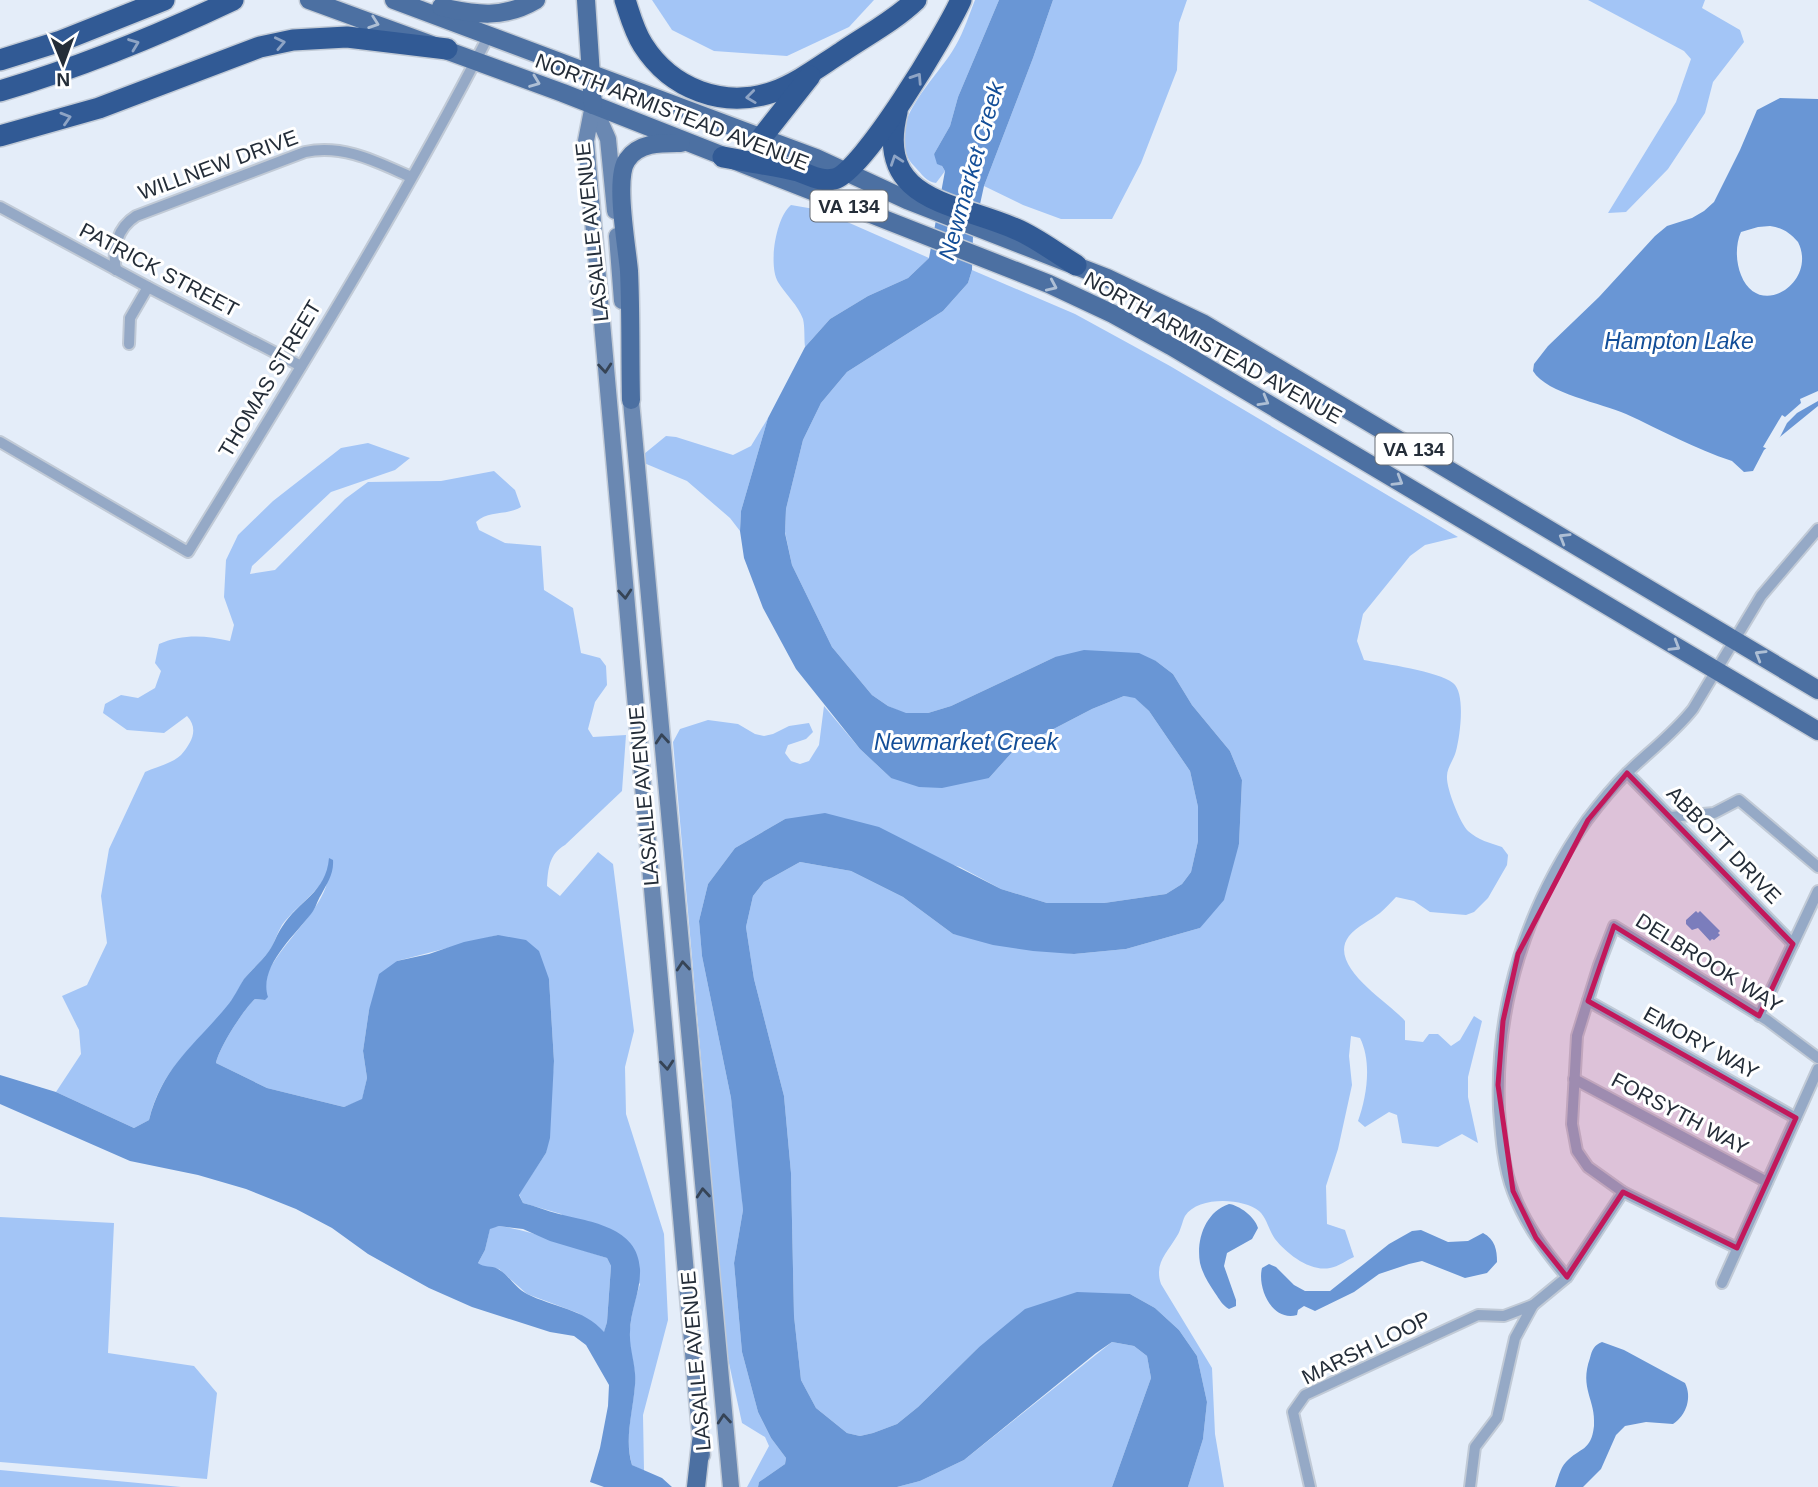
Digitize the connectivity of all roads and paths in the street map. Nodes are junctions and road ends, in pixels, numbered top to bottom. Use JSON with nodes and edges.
{"nodes":[{"id":1,"x":164,"y":0,"type":"edge"},
{"id":2,"x":309,"y":0,"type":"edge"},
{"id":3,"x":396,"y":0,"type":"edge"},
{"id":4,"x":536,"y":0,"type":"edge"},
{"id":5,"x":586,"y":0,"type":"edge"},
{"id":6,"x":625,"y":0,"type":"edge"},
{"id":7,"x":916,"y":0,"type":"edge"},
{"id":8,"x":961,"y":0,"type":"edge"},
{"id":9,"x":226,"y":3,"type":"edge"},
{"id":10,"x":489,"y":35,"type":"junction"},
{"id":11,"x":447,"y":48,"type":"junction"},
{"id":12,"x":0,"y":60,"type":"edge"},
{"id":13,"x":476,"y":60,"type":"junction"},
{"id":14,"x":814,"y":72,"type":"junction"},
{"id":15,"x":591,"y":75,"type":"junction"},
{"id":16,"x":0,"y":91,"type":"edge"},
{"id":17,"x":593,"y":105,"type":"junction"},
{"id":18,"x":898,"y":107,"type":"junction"},
{"id":19,"x":0,"y":136,"type":"edge"},
{"id":20,"x":762,"y":138,"type":"junction"},
{"id":21,"x":690,"y":144,"type":"junction"},
{"id":22,"x":723,"y":157,"type":"junction"},
{"id":23,"x":847,"y":172,"type":"junction"},
{"id":24,"x":411,"y":177,"type":"junction"},
{"id":25,"x":930,"y":202,"type":"junction"},
{"id":26,"x":0,"y":206,"type":"edge"},
{"id":27,"x":1076,"y":265,"type":"joint"},
{"id":28,"x":116,"y":270,"type":"junction"},
{"id":29,"x":148,"y":287,"type":"junction"},
{"id":30,"x":129,"y":344,"type":"dead end"},
{"id":31,"x":301,"y":366,"type":"junction"},
{"id":32,"x":631,"y":400,"type":"junction"},
{"id":33,"x":0,"y":442,"type":"edge"},
{"id":34,"x":1818,"y":529,"type":"edge"},
{"id":35,"x":1733,"y":639,"type":"junction"},
{"id":36,"x":1715,"y":671,"type":"junction"},
{"id":37,"x":1818,"y":690,"type":"edge"},
{"id":38,"x":1818,"y":731,"type":"edge"},
{"id":39,"x":1627,"y":773,"type":"junction"},
{"id":40,"x":1670,"y":817,"type":"junction"},
{"id":41,"x":1818,"y":867,"type":"edge"},
{"id":42,"x":1818,"y":891,"type":"edge"},
{"id":43,"x":1793,"y":944,"type":"junction"},
{"id":44,"x":1588,"y":1002,"type":"junction"},
{"id":45,"x":1759,"y":1016,"type":"junction"},
{"id":46,"x":1818,"y":1058,"type":"edge"},
{"id":47,"x":1818,"y":1069,"type":"edge"},
{"id":48,"x":1574,"y":1079,"type":"junction"},
{"id":49,"x":1796,"y":1118,"type":"junction"},
{"id":50,"x":1767,"y":1182,"type":"junction"},
{"id":51,"x":1623,"y":1192,"type":"junction"},
{"id":52,"x":1737,"y":1248,"type":"junction"},
{"id":53,"x":1567,"y":1277,"type":"junction"},
{"id":54,"x":1722,"y":1283,"type":"dead end"},
{"id":55,"x":1533,"y":1305,"type":"junction"},
{"id":56,"x":701,"y":1443,"type":"junction"},
{"id":57,"x":696,"y":1487,"type":"edge"},
{"id":58,"x":705,"y":1487,"type":"edge"},
{"id":59,"x":731,"y":1487,"type":"edge"},
{"id":60,"x":1310,"y":1487,"type":"edge"},
{"id":61,"x":1470,"y":1487,"type":"edge"}],
"edges":[{"from":1,"to":12,"type":"highway"},
{"from":2,"to":11,"type":"main road","name":"NORTH ARMISTEAD AVENUE","number":"VA 134","one_way":true},
{"from":3,"to":4,"type":"main road"},
{"from":3,"to":10,"type":"main road","name":"NORTH ARMISTEAD AVENUE","number":"VA 134"},
{"from":5,"to":15,"type":"main road","name":"LASALLE AVENUE"},
{"from":14,"to":6,"type":"highway","one_way":true},
{"from":7,"to":14,"type":"highway"},
{"from":18,"to":8,"type":"highway","one_way":true},
{"from":16,"to":9,"type":"highway","one_way":true},
{"from":10,"to":13,"type":"street","name":"THOMAS STREET"},
{"from":10,"to":15,"type":"main road","name":"NORTH ARMISTEAD AVENUE","number":"VA 134"},
{"from":11,"to":13,"type":"main road","name":"NORTH ARMISTEAD AVENUE","number":"VA 134"},
{"from":19,"to":11,"type":"highway","one_way":true},
{"from":13,"to":17,"type":"main road","name":"NORTH ARMISTEAD AVENUE","number":"VA 134","one_way":true},
{"from":13,"to":24,"type":"street","name":"THOMAS STREET"},
{"from":14,"to":20,"type":"highway"},
{"from":15,"to":17,"type":"main road","name":"LASALLE AVENUE"},
{"from":15,"to":20,"type":"main road","name":"NORTH ARMISTEAD AVENUE","number":"VA 134"},
{"from":17,"to":21,"type":"main road","name":"NORTH ARMISTEAD AVENUE","number":"VA 134"},
{"from":17,"to":32,"type":"main road","name":"LASALLE AVENUE"},
{"from":17,"to":56,"type":"main road","name":"LASALLE AVENUE","one_way":true},
{"from":18,"to":23,"type":"highway"},
{"from":25,"to":18,"type":"highway","one_way":true},
{"from":20,"to":23,"type":"main road","name":"NORTH ARMISTEAD AVENUE","number":"VA 134"},
{"from":21,"to":22,"type":"main road","name":"NORTH ARMISTEAD AVENUE","number":"VA 134"},
{"from":21,"to":32,"type":"main road"},
{"from":22,"to":23,"type":"highway"},
{"from":22,"to":36,"type":"main road","name":"NORTH ARMISTEAD AVENUE","number":"VA 134","one_way":true},
{"from":23,"to":25,"type":"main road","name":"NORTH ARMISTEAD AVENUE","number":"VA 134"},
{"from":24,"to":28,"type":"street","name":"WILLNEW DRIVE"},
{"from":24,"to":31,"type":"street","name":"THOMAS STREET"},
{"from":25,"to":27,"type":"highway"},
{"from":26,"to":28,"type":"street","name":"PATRICK STREET"},
{"from":35,"to":27,"type":"main road","name":"NORTH ARMISTEAD AVENUE","number":"VA 134","one_way":true},
{"from":28,"to":29,"type":"street","name":"PATRICK STREET"},
{"from":29,"to":30,"type":"street"},
{"from":29,"to":31,"type":"street","name":"PATRICK STREET"},
{"from":31,"to":33,"type":"street","name":"THOMAS STREET"},
{"from":59,"to":32,"type":"main road","name":"LASALLE AVENUE","one_way":true},
{"from":34,"to":35,"type":"street"},
{"from":35,"to":36,"type":"street"},
{"from":37,"to":35,"type":"main road","name":"NORTH ARMISTEAD AVENUE","number":"VA 134","one_way":true},
{"from":36,"to":38,"type":"main road","name":"NORTH ARMISTEAD AVENUE","number":"VA 134"},
{"from":36,"to":39,"type":"street"},
{"from":39,"to":40,"type":"street","name":"ABBOTT DRIVE"},
{"from":39,"to":53,"type":"street"},
{"from":40,"to":41,"type":"street"},
{"from":40,"to":43,"type":"street","name":"ABBOTT DRIVE"},
{"from":42,"to":43,"type":"street"},
{"from":43,"to":45,"type":"street"},
{"from":44,"to":45,"type":"street","name":"DELBROOK WAY"},
{"from":44,"to":48,"type":"street"},
{"from":44,"to":49,"type":"street","name":"EMORY WAY"},
{"from":45,"to":46,"type":"street","name":"DELBROOK WAY"},
{"from":47,"to":49,"type":"street"},
{"from":48,"to":50,"type":"street","name":"FORSYTH WAY"},
{"from":48,"to":51,"type":"street"},
{"from":49,"to":50,"type":"street"},
{"from":50,"to":52,"type":"street"},
{"from":51,"to":52,"type":"street"},
{"from":51,"to":53,"type":"street","name":"MARSH LOOP"},
{"from":52,"to":54,"type":"street"},
{"from":53,"to":55,"type":"street","name":"MARSH LOOP"},
{"from":55,"to":60,"type":"street","name":"MARSH LOOP"},
{"from":55,"to":61,"type":"street","name":"MARSH LOOP"},
{"from":56,"to":57,"type":"main road"},
{"from":56,"to":58,"type":"main road","name":"LASALLE AVENUE"}]}
